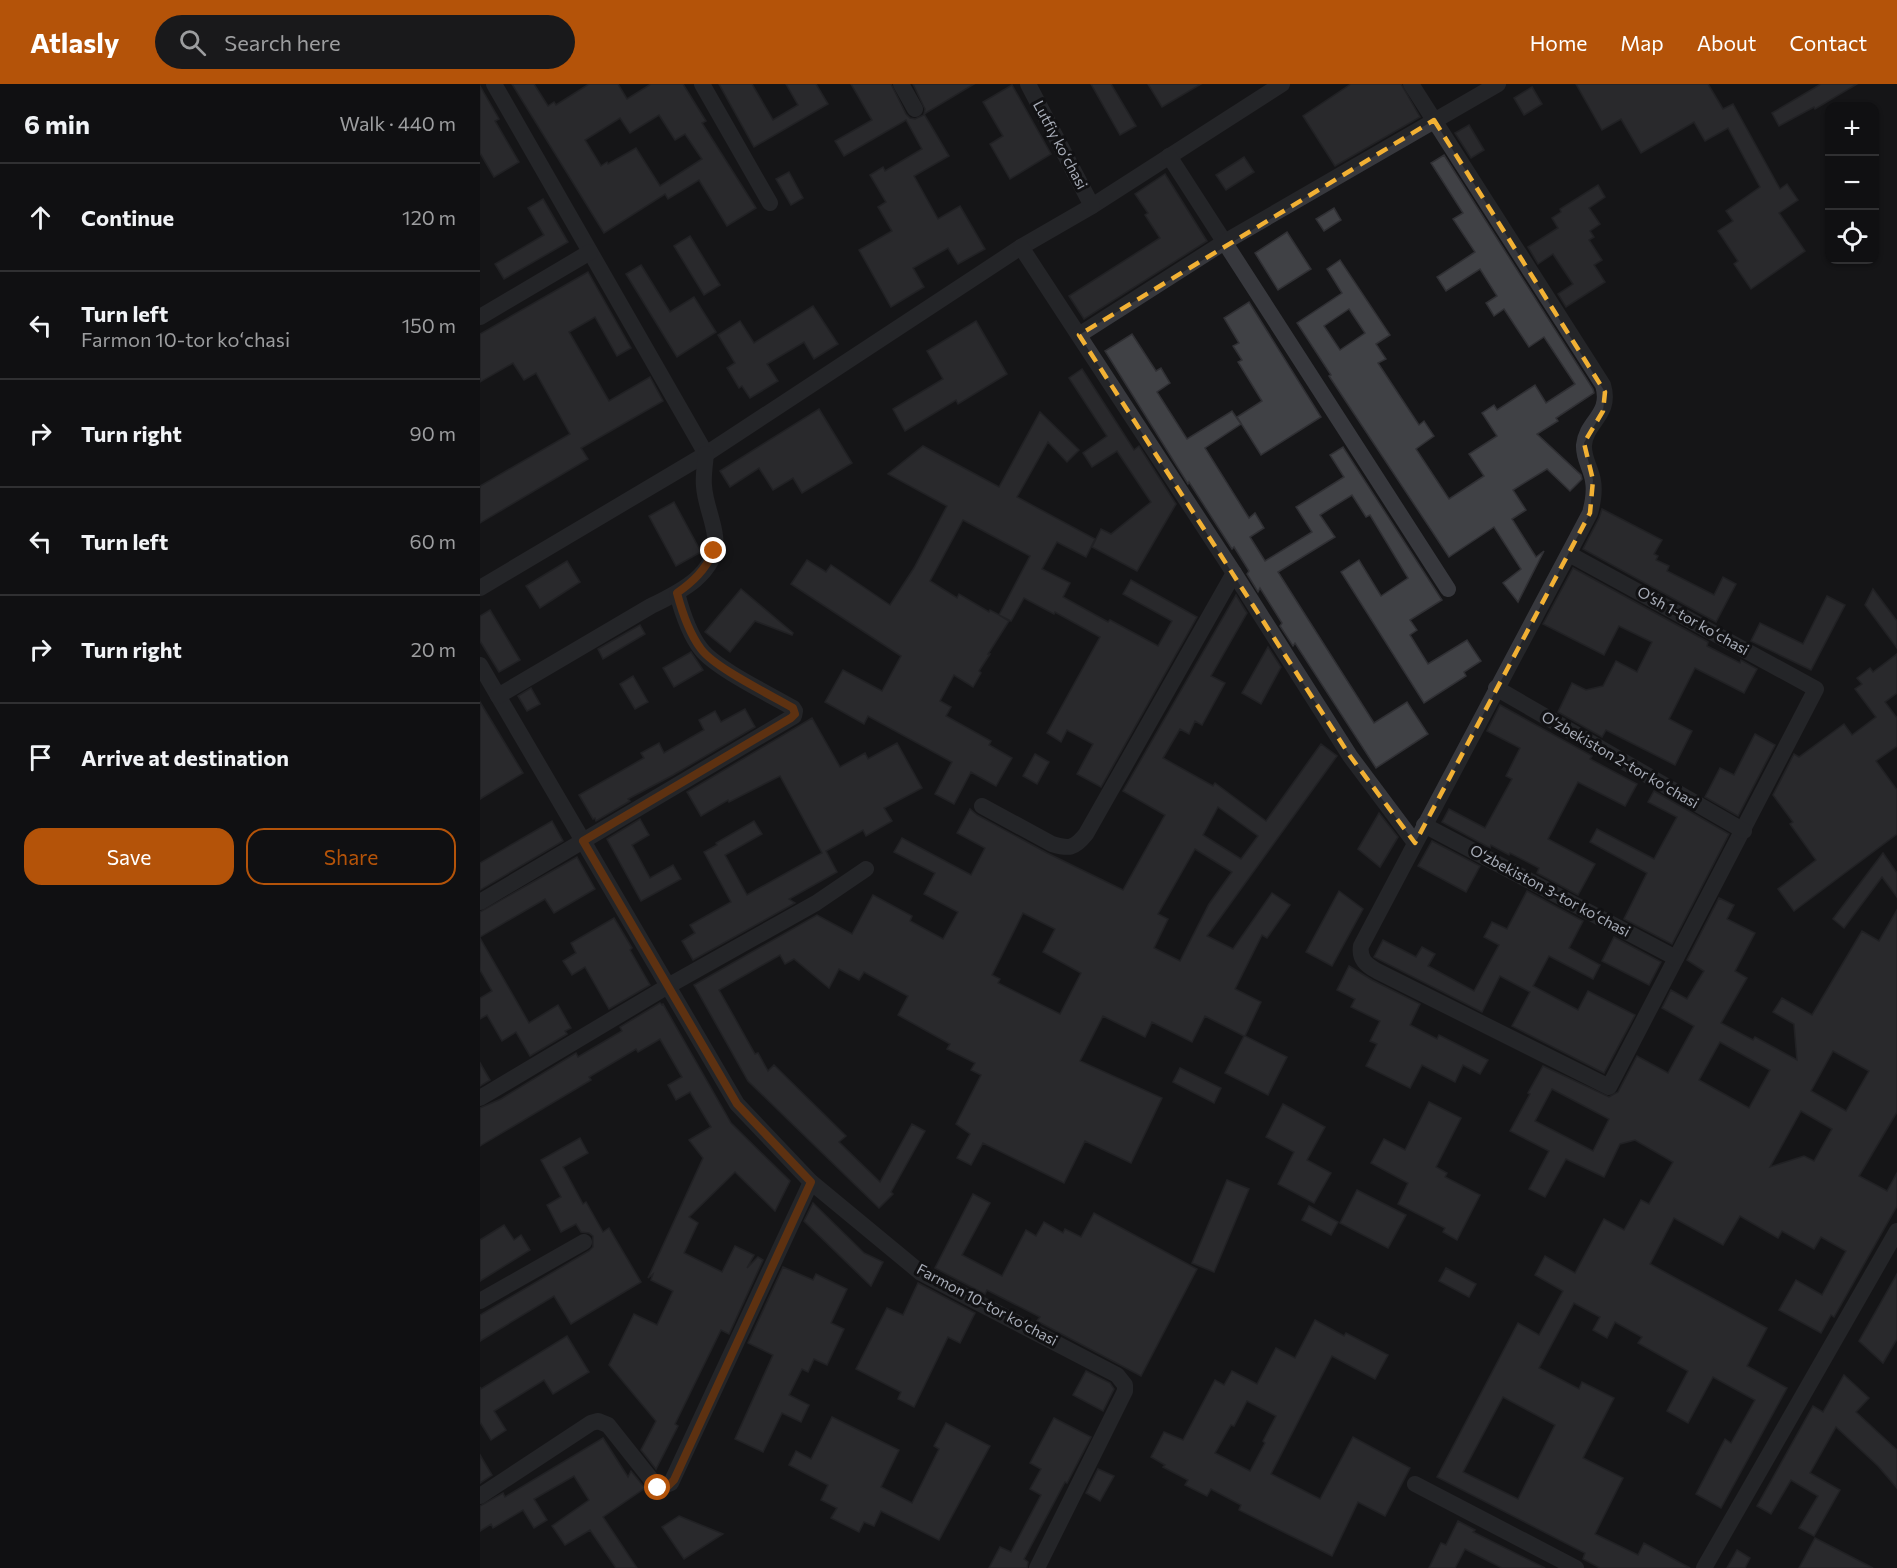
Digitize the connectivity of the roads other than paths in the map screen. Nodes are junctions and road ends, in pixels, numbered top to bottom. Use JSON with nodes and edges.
{"nodes":[{"id":1,"x":494,"y":84,"type":"edge"},
{"id":2,"x":702,"y":84,"type":"edge"},
{"id":3,"x":901,"y":84,"type":"edge"},
{"id":4,"x":1028,"y":84,"type":"edge"},
{"id":5,"x":1282,"y":84,"type":"edge"},
{"id":6,"x":1411,"y":84,"type":"edge"},
{"id":7,"x":1498,"y":84,"type":"edge"},
{"id":8,"x":915,"y":109,"type":"dead end"},
{"id":9,"x":1434,"y":120,"type":"junction"},
{"id":10,"x":1169,"y":156,"type":"junction"},
{"id":11,"x":770,"y":203,"type":"dead end"},
{"id":12,"x":1092,"y":206,"type":"junction"},
{"id":13,"x":1223,"y":243,"type":"junction"},
{"id":14,"x":1021,"y":247,"type":"junction"},
{"id":15,"x":590,"y":252,"type":"junction"},
{"id":16,"x":480,"y":317,"type":"edge"},
{"id":17,"x":1079,"y":335,"type":"junction"},
{"id":18,"x":706,"y":454,"type":"junction"},
{"id":19,"x":1569,"y":554,"type":"junction"},
{"id":20,"x":1234,"y":573,"type":"junction"},
{"id":21,"x":480,"y":588,"type":"edge"},
{"id":22,"x":1448,"y":589,"type":"dead end"},
{"id":23,"x":677,"y":593,"type":"junction"},
{"id":24,"x":480,"y":665,"type":"edge"},
{"id":25,"x":1496,"y":688,"type":"junction"},
{"id":26,"x":498,"y":696,"type":"junction"},
{"id":27,"x":982,"y":806,"type":"dead end"},
{"id":28,"x":1424,"y":825,"type":"junction"},
{"id":29,"x":1744,"y":831,"type":"junction"},
{"id":30,"x":583,"y":841,"type":"junction"},
{"id":31,"x":1415,"y":843,"type":"junction"},
{"id":32,"x":866,"y":869,"type":"dead end"},
{"id":33,"x":480,"y":902,"type":"edge"},
{"id":34,"x":1676,"y":958,"type":"junction"},
{"id":35,"x":668,"y":986,"type":"junction"},
{"id":36,"x":480,"y":1098,"type":"edge"},
{"id":37,"x":811,"y":1182,"type":"junction"},
{"id":38,"x":1897,"y":1231,"type":"edge"},
{"id":39,"x":584,"y":1242,"type":"dead end"},
{"id":40,"x":480,"y":1301,"type":"edge"},
{"id":41,"x":1414,"y":1484,"type":"dead end"},
{"id":42,"x":480,"y":1496,"type":"edge"},
{"id":43,"x":1037,"y":1568,"type":"edge"},
{"id":44,"x":1576,"y":1568,"type":"edge"},
{"id":45,"x":1704,"y":1568,"type":"edge"}],
"edges":[{"from":1,"to":15,"type":"street"},
{"from":2,"to":11,"type":"street"},
{"from":3,"to":8,"type":"street"},
{"from":4,"to":12,"type":"street","name":"Lutfiy koʻchasi"},
{"from":5,"to":10,"type":"street"},
{"from":6,"to":9,"type":"street"},
{"from":7,"to":9,"type":"street"},
{"from":9,"to":13,"type":"street"},
{"from":9,"to":19,"type":"street"},
{"from":10,"to":12,"type":"street"},
{"from":10,"to":13,"type":"street"},
{"from":12,"to":14,"type":"street"},
{"from":13,"to":17,"type":"street"},
{"from":13,"to":22,"type":"street"},
{"from":14,"to":17,"type":"street"},
{"from":14,"to":18,"type":"street"},
{"from":15,"to":16,"type":"street"},
{"from":15,"to":18,"type":"street"},
{"from":17,"to":20,"type":"street"},
{"from":18,"to":21,"type":"street"},
{"from":18,"to":23,"type":"street"},
{"from":19,"to":25,"type":"street"},
{"from":19,"to":29,"type":"street","name":"O‘sh 1-tor koʻchasi"},
{"from":20,"to":27,"type":"street"},
{"from":20,"to":31,"type":"street"},
{"from":23,"to":26,"type":"street"},
{"from":23,"to":30,"type":"street"},
{"from":24,"to":26,"type":"street","name":"Farmon 10-tor koʻchasi"},
{"from":25,"to":28,"type":"street"},
{"from":25,"to":29,"type":"street","name":"O‘zbekiston 2-tor koʻchasi"},
{"from":26,"to":30,"type":"street","name":"Farmon 10-tor koʻchasi"},
{"from":28,"to":31,"type":"street"},
{"from":28,"to":34,"type":"street","name":"O‘zbekiston 3-tor koʻchasi"},
{"from":29,"to":34,"type":"street"},
{"from":30,"to":33,"type":"street"},
{"from":30,"to":35,"type":"street","name":"Farmon 10-tor koʻchasi"},
{"from":31,"to":34,"type":"street"},
{"from":32,"to":35,"type":"street"},
{"from":35,"to":36,"type":"street"},
{"from":35,"to":37,"type":"street","name":"Farmon 10-tor koʻchasi"},
{"from":37,"to":42,"type":"street"},
{"from":37,"to":43,"type":"street","name":"Farmon 10-tor koʻchasi"},
{"from":38,"to":45,"type":"street"},
{"from":39,"to":40,"type":"street"},
{"from":41,"to":44,"type":"street"}]}
